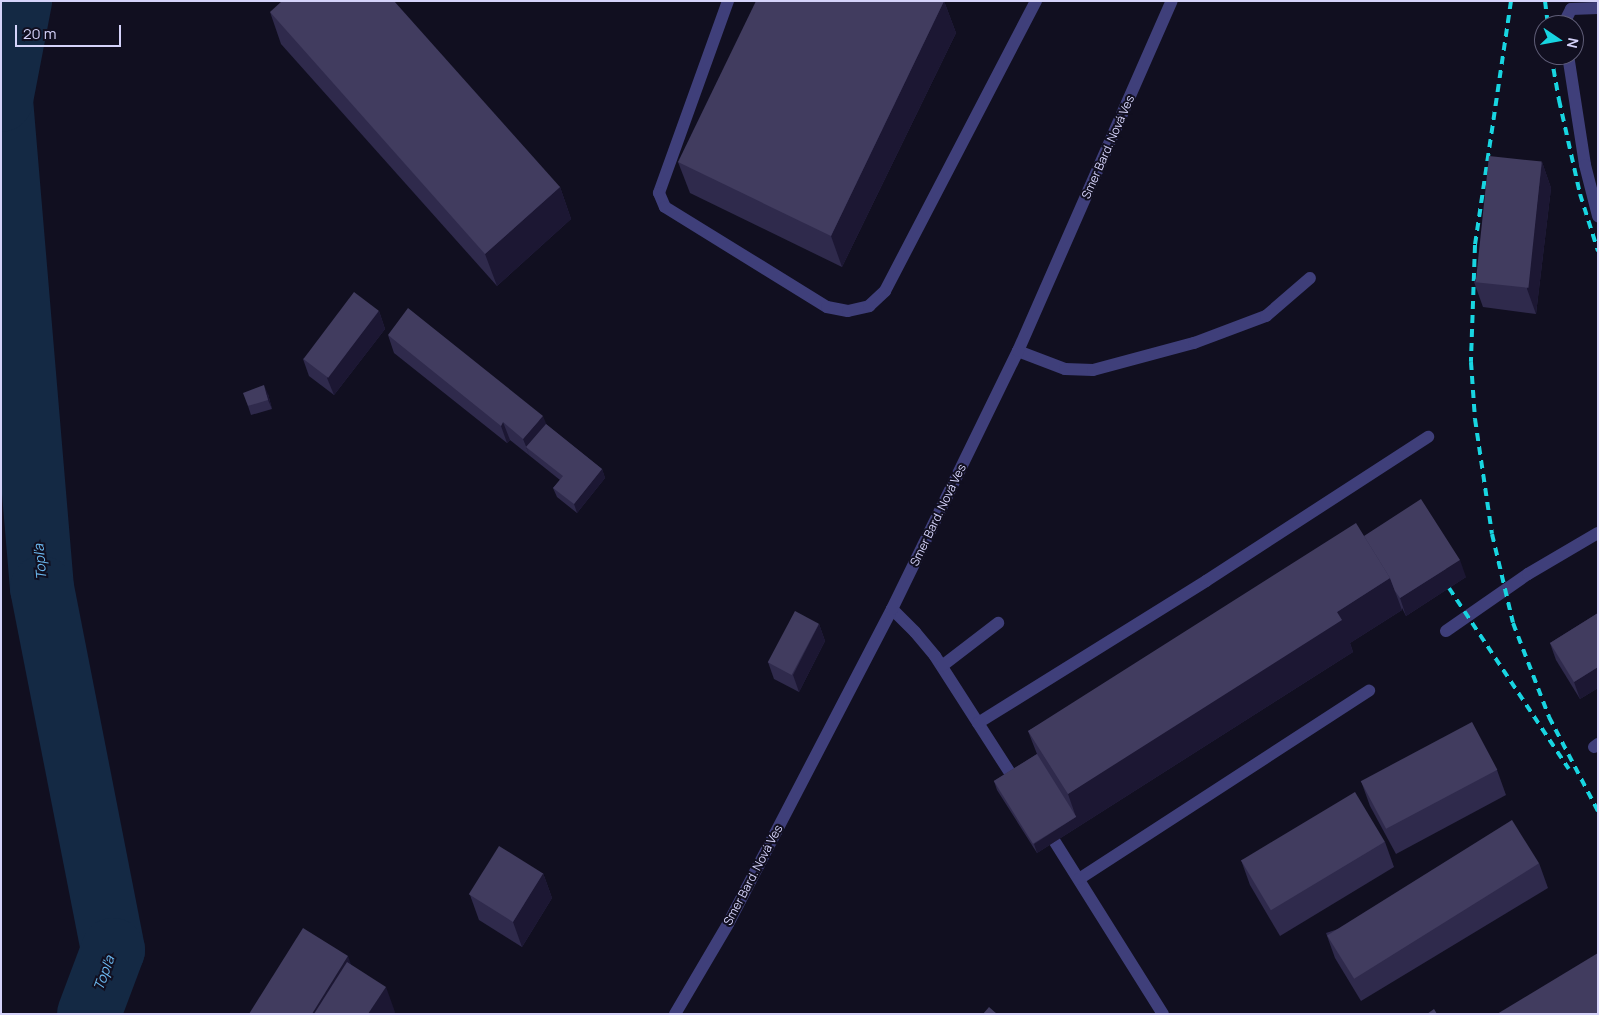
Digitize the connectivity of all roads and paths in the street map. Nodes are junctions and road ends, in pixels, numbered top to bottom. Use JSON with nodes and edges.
{"nodes":[{"id":1,"x":728,"y":1,"type":"edge"},
{"id":2,"x":1036,"y":1,"type":"edge"},
{"id":3,"x":1172,"y":1,"type":"edge"},
{"id":4,"x":1598,"y":8,"type":"edge"},
{"id":5,"x":1568,"y":15,"type":"edge"},
{"id":6,"x":1570,"y":65,"type":"edge"},
{"id":7,"x":1598,"y":216,"type":"edge"},
{"id":8,"x":1310,"y":278,"type":"dead end"},
{"id":9,"x":1018,"y":352,"type":"junction"},
{"id":10,"x":1428,"y":437,"type":"dead end"},
{"id":11,"x":1598,"y":533,"type":"edge"},
{"id":12,"x":892,"y":609,"type":"junction"},
{"id":13,"x":998,"y":623,"type":"dead end"},
{"id":14,"x":1446,"y":631,"type":"dead end"},
{"id":15,"x":942,"y":666,"type":"junction"},
{"id":16,"x":1369,"y":691,"type":"dead end"},
{"id":17,"x":978,"y":723,"type":"junction"},
{"id":18,"x":1014,"y":779,"type":"edge"},
{"id":19,"x":1055,"y":842,"type":"dead end"},
{"id":20,"x":1078,"y":879,"type":"junction"},
{"id":21,"x":675,"y":1014,"type":"edge"},
{"id":22,"x":1163,"y":1014,"type":"edge"}],
"edges":[{"from":1,"to":2,"type":"street"},
{"from":3,"to":9,"type":"street","name":"Smer Bard. Nová Ves"},
{"from":4,"to":5,"type":"street"},
{"from":6,"to":7,"type":"street"},
{"from":8,"to":9,"type":"street"},
{"from":9,"to":12,"type":"street","name":"Smer Bard. Nová Ves"},
{"from":10,"to":17,"type":"street"},
{"from":11,"to":14,"type":"street"},
{"from":12,"to":15,"type":"street"},
{"from":12,"to":21,"type":"street","name":"Smer Bard. Nová Ves"},
{"from":13,"to":15,"type":"street"},
{"from":15,"to":17,"type":"street"},
{"from":16,"to":20,"type":"street"},
{"from":17,"to":18,"type":"street"},
{"from":19,"to":20,"type":"street"},
{"from":20,"to":22,"type":"street"}]}
